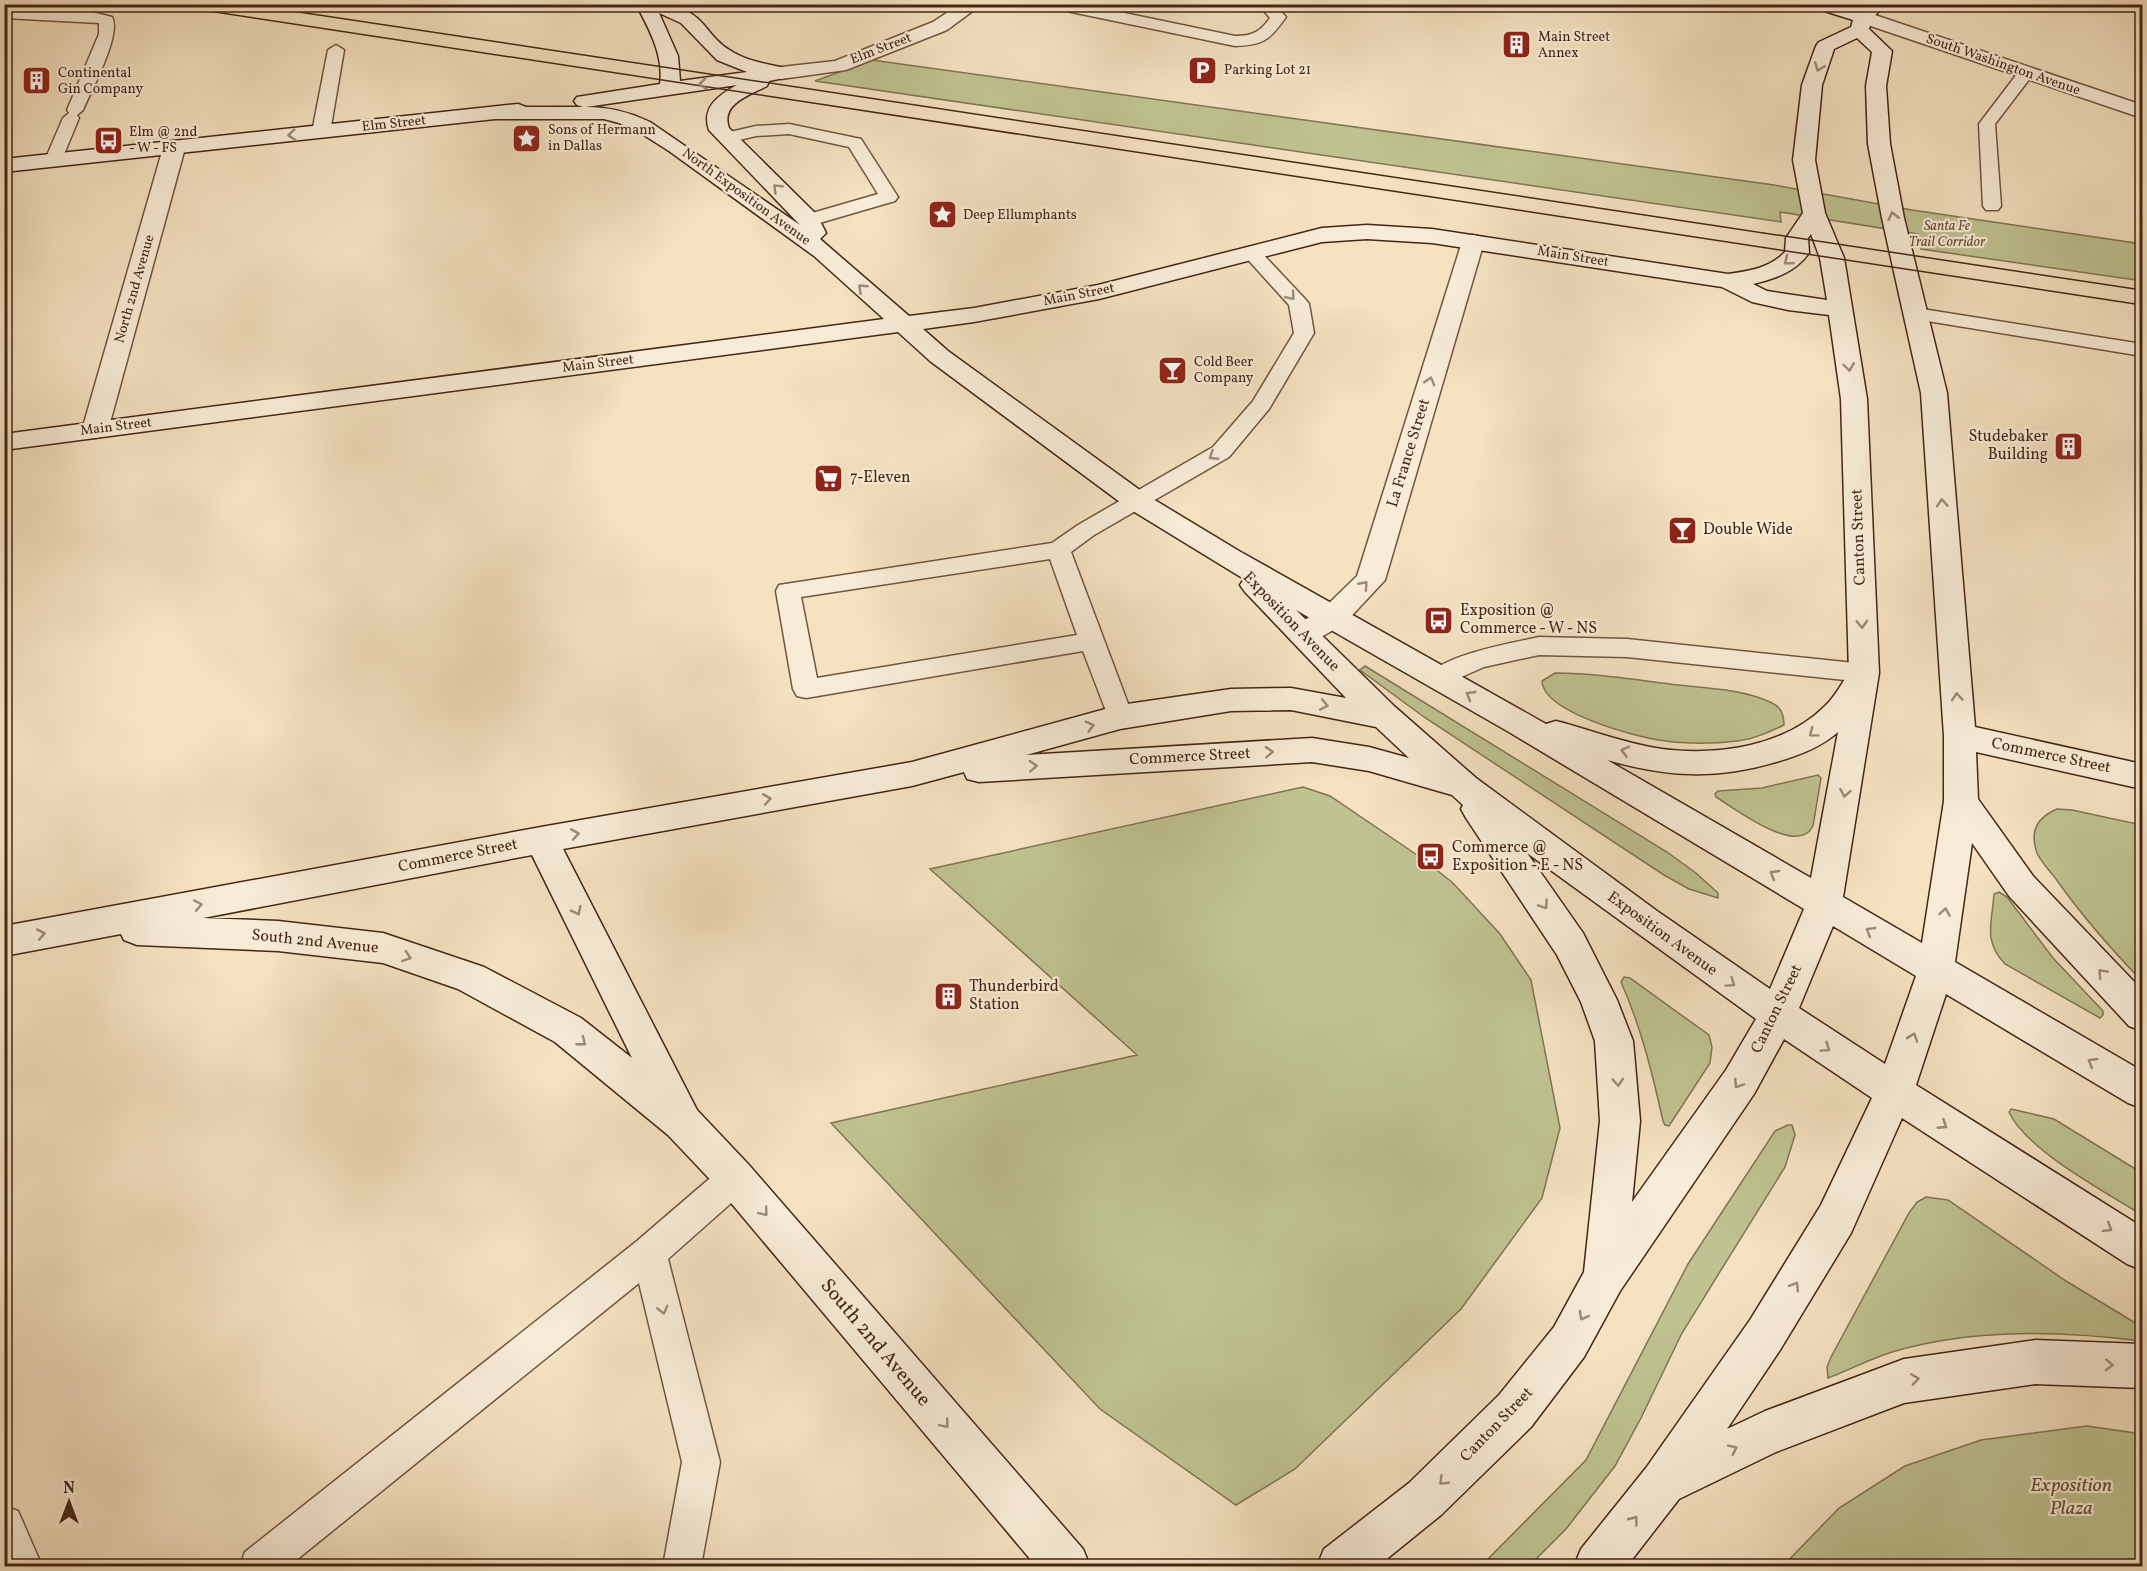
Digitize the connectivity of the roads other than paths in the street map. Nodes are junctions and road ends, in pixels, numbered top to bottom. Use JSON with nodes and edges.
{"nodes":[{"id":1,"x":960,"y":4,"type":"edge"},
{"id":2,"x":973,"y":4,"type":"edge"},
{"id":3,"x":1057,"y":4,"type":"edge"},
{"id":4,"x":1265,"y":4,"type":"edge"},
{"id":5,"x":1822,"y":4,"type":"edge"},
{"id":6,"x":645,"y":5,"type":"edge"},
{"id":7,"x":4,"y":13,"type":"edge"},
{"id":8,"x":921,"y":14,"type":"dead end"},
{"id":9,"x":1866,"y":17,"type":"edge"},
{"id":10,"x":879,"y":30,"type":"dead end"},
{"id":11,"x":733,"y":41,"type":"dead end"},
{"id":12,"x":336,"y":50,"type":"dead end"},
{"id":13,"x":738,"y":62,"type":"junction"},
{"id":14,"x":781,"y":73,"type":"junction"},
{"id":15,"x":2026,"y":73,"type":"junction"},
{"id":16,"x":669,"y":89,"type":"junction"},
{"id":17,"x":2142,"y":112,"type":"edge"},
{"id":18,"x":497,"y":113,"type":"junction"},
{"id":19,"x":321,"y":132,"type":"junction"},
{"id":20,"x":728,"y":138,"type":"junction"},
{"id":21,"x":174,"y":148,"type":"junction"},
{"id":22,"x":54,"y":160,"type":"junction"},
{"id":23,"x":4,"y":166,"type":"edge"},
{"id":24,"x":1992,"y":206,"type":"dead end"},
{"id":25,"x":1814,"y":213,"type":"junction"},
{"id":26,"x":809,"y":220,"type":"junction"},
{"id":27,"x":1473,"y":242,"type":"junction"},
{"id":28,"x":822,"y":251,"type":"junction"},
{"id":29,"x":1251,"y":253,"type":"junction"},
{"id":30,"x":1728,"y":281,"type":"junction"},
{"id":31,"x":1840,"y":309,"type":"junction"},
{"id":32,"x":1916,"y":314,"type":"junction"},
{"id":33,"x":902,"y":324,"type":"junction"},
{"id":34,"x":2142,"y":350,"type":"edge"},
{"id":35,"x":95,"y":429,"type":"junction"},
{"id":36,"x":4,"y":442,"type":"edge"},
{"id":37,"x":1138,"y":502,"type":"junction"},
{"id":38,"x":1058,"y":550,"type":"junction"},
{"id":39,"x":1229,"y":558,"type":"junction"},
{"id":40,"x":1333,"y":617,"type":"junction"},
{"id":41,"x":1303,"y":634,"type":"junction"},
{"id":42,"x":1092,"y":641,"type":"junction"},
{"id":43,"x":1864,"y":673,"type":"junction"},
{"id":44,"x":1439,"y":678,"type":"junction"},
{"id":45,"x":1120,"y":717,"type":"junction"},
{"id":46,"x":1383,"y":717,"type":"junction"},
{"id":47,"x":1520,"y":724,"type":"junction"},
{"id":48,"x":1960,"y":736,"type":"junction"},
{"id":49,"x":912,"y":774,"type":"junction"},
{"id":50,"x":2142,"y":776,"type":"edge"},
{"id":51,"x":1464,"y":788,"type":"junction"},
{"id":52,"x":1961,"y":801,"type":"junction"},
{"id":53,"x":541,"y":840,"type":"junction"},
{"id":54,"x":1824,"y":904,"type":"junction"},
{"id":55,"x":78,"y":928,"type":"junction"},
{"id":56,"x":4,"y":941,"type":"edge"},
{"id":57,"x":1936,"y":970,"type":"junction"},
{"id":58,"x":2142,"y":1015,"type":"edge"},
{"id":59,"x":1778,"y":1016,"type":"junction"},
{"id":60,"x":2142,"y":1091,"type":"edge"},
{"id":61,"x":1894,"y":1093,"type":"junction"},
{"id":62,"x":682,"y":1122,"type":"junction"},
{"id":63,"x":735,"y":1178,"type":"junction"},
{"id":64,"x":2142,"y":1250,"type":"edge"},
{"id":65,"x":649,"y":1253,"type":"junction"},
{"id":66,"x":1605,"y":1276,"type":"junction"},
{"id":67,"x":2142,"y":1366,"type":"edge"},
{"id":68,"x":1662,"y":1484,"type":"junction"},
{"id":69,"x":4,"y":1525,"type":"edge"},
{"id":70,"x":23,"y":1566,"type":"edge"},
{"id":71,"x":259,"y":1566,"type":"edge"},
{"id":72,"x":682,"y":1566,"type":"edge"},
{"id":73,"x":1066,"y":1566,"type":"edge"},
{"id":74,"x":1341,"y":1566,"type":"edge"},
{"id":75,"x":1598,"y":1566,"type":"edge"}],
"edges":[{"from":1,"to":8,"type":"main road","name":"Elm Street"},
{"from":2,"to":14,"type":"main road","name":"Elm Street"},
{"from":3,"to":4,"type":"lane"},
{"from":5,"to":9,"type":"main road","name":"South Washington Avenue"},
{"from":6,"to":13,"type":"main road"},
{"from":6,"to":16,"type":"main road"},
{"from":7,"to":22,"type":"lane"},
{"from":9,"to":15,"type":"main road","name":"South Washington Avenue"},
{"from":9,"to":25,"type":"main road","one_way":true},
{"from":32,"to":9,"type":"main road","one_way":true},
{"from":10,"to":14,"type":"main road","name":"Elm Street"},
{"from":11,"to":13,"type":"main road"},
{"from":12,"to":19,"type":"lane"},
{"from":13,"to":14,"type":"main road"},
{"from":14,"to":16,"type":"main road","name":"Elm Street","one_way":true},
{"from":14,"to":20,"type":"main road"},
{"from":15,"to":17,"type":"main road","name":"South Washington Avenue"},
{"from":15,"to":24,"type":"lane"},
{"from":16,"to":18,"type":"main road","name":"Elm Street"},
{"from":18,"to":19,"type":"main road","name":"Elm Street"},
{"from":18,"to":28,"type":"main road","name":"North Exposition Avenue"},
{"from":19,"to":21,"type":"main road","name":"Elm Street","one_way":true},
{"from":26,"to":20,"type":"main road","one_way":true},
{"from":20,"to":26,"type":"lane"},
{"from":21,"to":22,"type":"main road","name":"Elm Street"},
{"from":21,"to":35,"type":"main road","name":"North 2nd Avenue"},
{"from":22,"to":23,"type":"main road","name":"Elm Street"},
{"from":25,"to":30,"type":"main road","one_way":true},
{"from":25,"to":31,"type":"main road"},
{"from":26,"to":28,"type":"main road"},
{"from":27,"to":29,"type":"main road","name":"Main Street"},
{"from":27,"to":30,"type":"main road","name":"Main Street"},
{"from":40,"to":27,"type":"main road","name":"La France Street","one_way":true},
{"from":33,"to":28,"type":"main road","name":"North Exposition Avenue","one_way":true},
{"from":29,"to":33,"type":"main road","name":"Main Street"},
{"from":29,"to":37,"type":"lane","one_way":true},
{"from":30,"to":31,"type":"main road","name":"Main Street"},
{"from":31,"to":43,"type":"main road","name":"Canton Street","one_way":true},
{"from":32,"to":34,"type":"lane"},
{"from":48,"to":32,"type":"main road","one_way":true},
{"from":33,"to":35,"type":"main road","name":"Main Street"},
{"from":33,"to":37,"type":"main road","name":"Exposition Avenue"},
{"from":35,"to":36,"type":"main road","name":"Main Street"},
{"from":37,"to":38,"type":"lane"},
{"from":37,"to":39,"type":"main road","name":"Exposition Avenue"},
{"from":38,"to":42,"type":"lane"},
{"from":38,"to":42,"type":"lane"},
{"from":39,"to":40,"type":"main road","name":"Exposition Avenue"},
{"from":39,"to":41,"type":"main road","name":"Exposition Avenue"},
{"from":40,"to":41,"type":"main road","name":"La France Street"},
{"from":40,"to":44,"type":"main road","name":"Exposition Avenue"},
{"from":41,"to":46,"type":"main road","name":"Exposition Avenue"},
{"from":42,"to":45,"type":"lane"},
{"from":43,"to":44,"type":"lane"},
{"from":43,"to":47,"type":"main road","one_way":true},
{"from":43,"to":54,"type":"main road","name":"Canton Street","one_way":true},
{"from":47,"to":44,"type":"main road","name":"Exposition Avenue","one_way":true},
{"from":45,"to":46,"type":"main road","name":"Commerce Street","one_way":true},
{"from":49,"to":45,"type":"main road","name":"Commerce Street","one_way":true},
{"from":46,"to":51,"type":"main road","name":"Exposition Avenue"},
{"from":54,"to":47,"type":"main road","name":"Exposition Avenue","one_way":true},
{"from":48,"to":50,"type":"main road","name":"Commerce Street"},
{"from":48,"to":52,"type":"main road"},
{"from":49,"to":51,"type":"main road","name":"Commerce Street","one_way":true},
{"from":53,"to":49,"type":"main road","name":"Commerce Street","one_way":true},
{"from":51,"to":59,"type":"main road","name":"Exposition Avenue","one_way":true},
{"from":51,"to":66,"type":"main road","one_way":true},
{"from":57,"to":52,"type":"main road","one_way":true},
{"from":58,"to":52,"type":"main road","one_way":true},
{"from":55,"to":53,"type":"main road","name":"Commerce Street","one_way":true},
{"from":53,"to":62,"type":"main road","name":"South 2nd Avenue","one_way":true},
{"from":57,"to":54,"type":"main road","name":"Exposition Avenue","one_way":true},
{"from":54,"to":59,"type":"main road","name":"Canton Street"},
{"from":56,"to":55,"type":"main road","name":"Commerce Street","one_way":true},
{"from":55,"to":62,"type":"main road","name":"South 2nd Avenue","one_way":true},
{"from":60,"to":57,"type":"main road","name":"Exposition Avenue","one_way":true},
{"from":61,"to":57,"type":"main road","one_way":true},
{"from":59,"to":61,"type":"main road","name":"Exposition Avenue","one_way":true},
{"from":59,"to":66,"type":"main road","name":"Canton Street","one_way":true},
{"from":61,"to":64,"type":"main road","name":"Exposition Avenue","one_way":true},
{"from":68,"to":61,"type":"main road","one_way":true},
{"from":62,"to":63,"type":"main road","name":"South 2nd Avenue"},
{"from":63,"to":65,"type":"lane"},
{"from":63,"to":73,"type":"main road","name":"South 2nd Avenue","one_way":true},
{"from":65,"to":71,"type":"lane"},
{"from":65,"to":72,"type":"lane","one_way":true},
{"from":66,"to":74,"type":"main road","name":"Canton Street","one_way":true},
{"from":68,"to":67,"type":"main road","one_way":true},
{"from":75,"to":68,"type":"main road","one_way":true},
{"from":69,"to":70,"type":"lane"}]}
